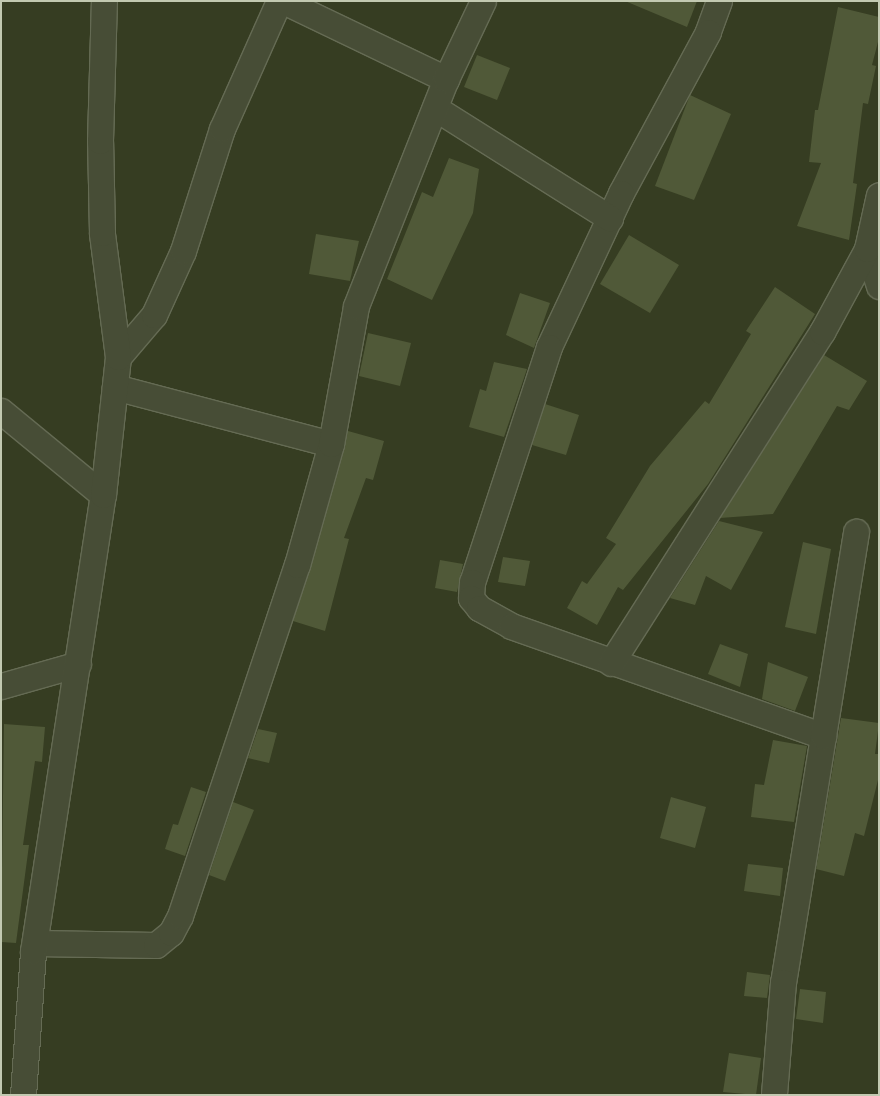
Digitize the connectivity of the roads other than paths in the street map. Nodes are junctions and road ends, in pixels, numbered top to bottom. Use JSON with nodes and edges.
{"nodes":[{"id":1,"x":104,"y":1,"type":"edge"},
{"id":2,"x":281,"y":1,"type":"edge"},
{"id":3,"x":483,"y":1,"type":"edge"},
{"id":4,"x":719,"y":1,"type":"edge"},
{"id":5,"x":446,"y":79,"type":"junction"},
{"id":6,"x":435,"y":108,"type":"junction"},
{"id":7,"x":879,"y":195,"type":"edge"},
{"id":8,"x":610,"y":218,"type":"junction"},
{"id":9,"x":868,"y":249,"type":"junction"},
{"id":10,"x":879,"y":286,"type":"edge"},
{"id":11,"x":118,"y":357,"type":"junction"},
{"id":12,"x":115,"y":387,"type":"junction"},
{"id":13,"x":1,"y":411,"type":"edge"},
{"id":14,"x":331,"y":444,"type":"junction"},
{"id":15,"x":103,"y":495,"type":"junction"},
{"id":16,"x":856,"y":532,"type":"dead end"},
{"id":17,"x":611,"y":663,"type":"junction"},
{"id":18,"x":78,"y":664,"type":"junction"},
{"id":19,"x":1,"y":686,"type":"edge"},
{"id":20,"x":823,"y":736,"type":"junction"},
{"id":21,"x":35,"y":943,"type":"junction"},
{"id":22,"x":23,"y":1095,"type":"edge"},
{"id":23,"x":774,"y":1095,"type":"edge"}],
"edges":[{"from":1,"to":11,"type":"street"},
{"from":2,"to":5,"type":"street"},
{"from":2,"to":11,"type":"street"},
{"from":3,"to":5,"type":"street"},
{"from":4,"to":8,"type":"street"},
{"from":5,"to":6,"type":"street"},
{"from":6,"to":8,"type":"street"},
{"from":6,"to":14,"type":"street"},
{"from":7,"to":9,"type":"street"},
{"from":8,"to":17,"type":"street"},
{"from":9,"to":10,"type":"street"},
{"from":9,"to":17,"type":"street"},
{"from":11,"to":12,"type":"street"},
{"from":12,"to":14,"type":"street"},
{"from":12,"to":15,"type":"street"},
{"from":13,"to":15,"type":"street"},
{"from":14,"to":21,"type":"street"},
{"from":15,"to":18,"type":"street"},
{"from":16,"to":20,"type":"street"},
{"from":17,"to":20,"type":"street"},
{"from":18,"to":19,"type":"street"},
{"from":18,"to":21,"type":"street"},
{"from":20,"to":23,"type":"street"},
{"from":21,"to":22,"type":"street"}]}
